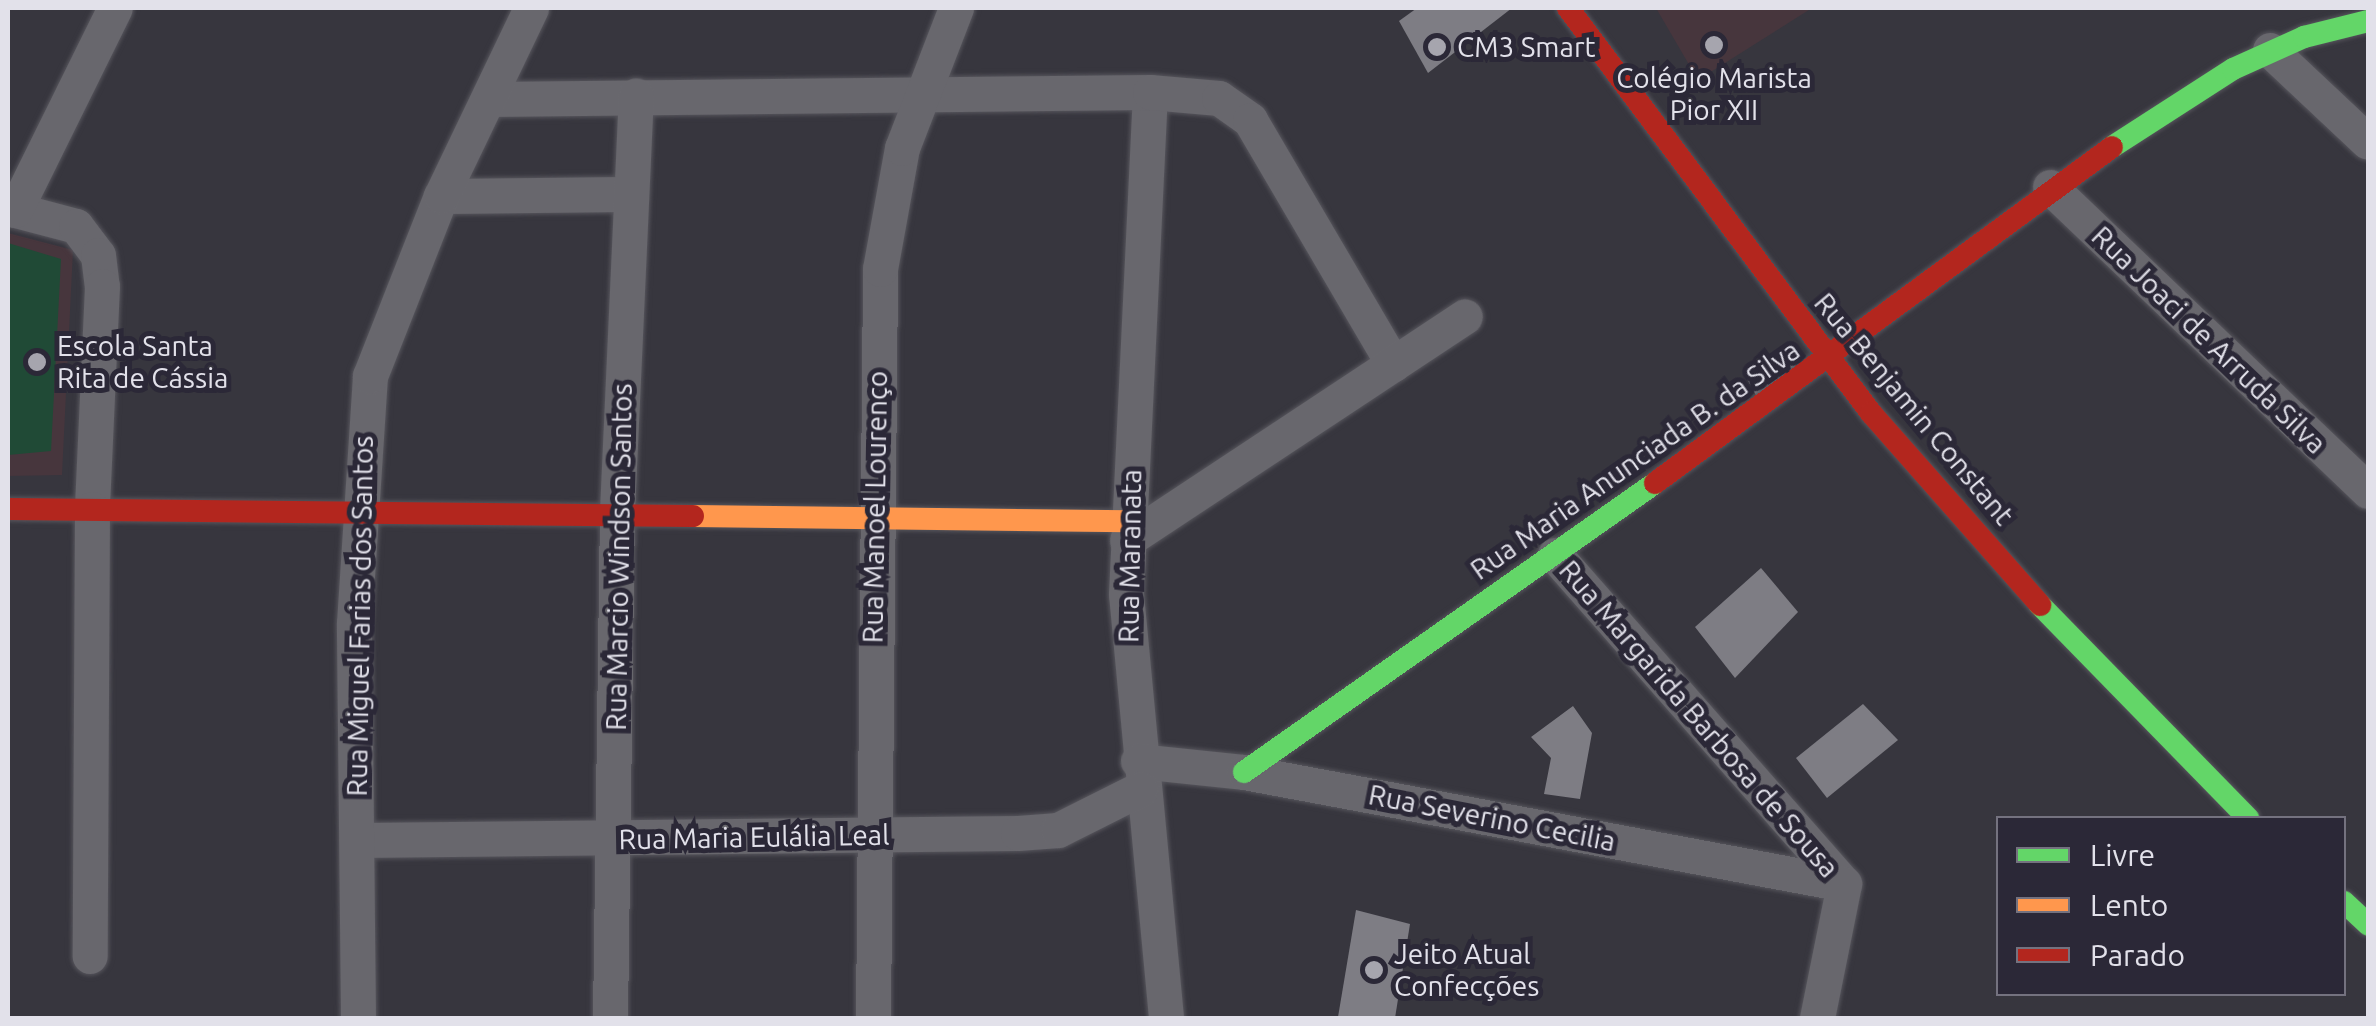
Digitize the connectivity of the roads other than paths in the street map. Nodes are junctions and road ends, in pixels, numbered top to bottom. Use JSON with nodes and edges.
{"nodes":[{"id":1,"x":116,"y":8,"type":"edge"},
{"id":2,"x":531,"y":8,"type":"edge"},
{"id":3,"x":956,"y":8,"type":"edge"},
{"id":4,"x":1568,"y":8,"type":"edge"},
{"id":5,"x":2368,"y":21,"type":"edge"},
{"id":6,"x":2270,"y":50,"type":"junction"},
{"id":7,"x":1150,"y":92,"type":"junction"},
{"id":8,"x":921,"y":93,"type":"junction"},
{"id":9,"x":636,"y":95,"type":"junction"},
{"id":10,"x":490,"y":98,"type":"junction"},
{"id":11,"x":2368,"y":142,"type":"edge"},
{"id":12,"x":2050,"y":187,"type":"junction"},
{"id":13,"x":631,"y":194,"type":"junction"},
{"id":14,"x":440,"y":196,"type":"junction"},
{"id":15,"x":11,"y":209,"type":"edge"},
{"id":16,"x":1465,"y":316,"type":"dead end"},
{"id":17,"x":1830,"y":360,"type":"junction"},
{"id":18,"x":1393,"y":364,"type":"junction"},
{"id":19,"x":2368,"y":491,"type":"edge"},
{"id":20,"x":8,"y":509,"type":"edge"},
{"id":21,"x":92,"y":510,"type":"junction"},
{"id":22,"x":617,"y":511,"type":"junction"},
{"id":23,"x":360,"y":516,"type":"junction"},
{"id":24,"x":873,"y":516,"type":"junction"},
{"id":25,"x":1127,"y":530,"type":"junction"},
{"id":26,"x":1555,"y":555,"type":"junction"},
{"id":27,"x":1244,"y":772,"type":"junction"},
{"id":28,"x":1139,"y":775,"type":"junction"},
{"id":29,"x":2246,"y":816,"type":"edge"},
{"id":30,"x":871,"y":836,"type":"junction"},
{"id":31,"x":358,"y":840,"type":"junction"},
{"id":32,"x":614,"y":840,"type":"junction"},
{"id":33,"x":1844,"y":884,"type":"junction"},
{"id":34,"x":2346,"y":904,"type":"edge"},
{"id":35,"x":2368,"y":924,"type":"edge"},
{"id":36,"x":90,"y":956,"type":"dead end"},
{"id":37,"x":358,"y":1018,"type":"edge"},
{"id":38,"x":610,"y":1018,"type":"edge"},
{"id":39,"x":873,"y":1018,"type":"edge"},
{"id":40,"x":1169,"y":1018,"type":"edge"},
{"id":41,"x":1818,"y":1018,"type":"edge"}],
"edges":[{"from":1,"to":15,"type":"street"},
{"from":2,"to":10,"type":"street","name":"Rua Miguel Farias dos Santos"},
{"from":3,"to":8,"type":"street","name":"Rua Manoel Lourenço"},
{"from":4,"to":17,"type":"street","name":"Rua Benjamin Constant"},
{"from":5,"to":6,"type":"street","name":"Rua Maria Anunciada B. da Silva"},
{"from":6,"to":11,"type":"street"},
{"from":6,"to":12,"type":"street","name":"Rua Maria Anunciada B. da Silva"},
{"from":7,"to":8,"type":"street"},
{"from":7,"to":18,"type":"street"},
{"from":7,"to":25,"type":"street","name":"Rua Maranata"},
{"from":8,"to":9,"type":"street"},
{"from":8,"to":24,"type":"street","name":"Rua Manoel Lourenço"},
{"from":9,"to":10,"type":"street"},
{"from":9,"to":13,"type":"street","name":"Rua Marcio Windson Santos"},
{"from":10,"to":14,"type":"street","name":"Rua Miguel Farias dos Santos"},
{"from":12,"to":17,"type":"street","name":"Rua Maria Anunciada B. da Silva"},
{"from":12,"to":19,"type":"street","name":"Rua Joaci de Arruda Silva"},
{"from":13,"to":14,"type":"street"},
{"from":13,"to":22,"type":"street","name":"Rua Marcio Windson Santos"},
{"from":14,"to":23,"type":"street","name":"Rua Miguel Farias dos Santos"},
{"from":15,"to":21,"type":"street"},
{"from":16,"to":18,"type":"street"},
{"from":17,"to":26,"type":"street","name":"Rua Maria Anunciada B. da Silva"},
{"from":17,"to":29,"type":"street","name":"Rua Benjamin Constant"},
{"from":18,"to":25,"type":"street"},
{"from":20,"to":21,"type":"street"},
{"from":21,"to":23,"type":"street"},
{"from":21,"to":36,"type":"street"},
{"from":22,"to":23,"type":"street"},
{"from":22,"to":24,"type":"street"},
{"from":22,"to":32,"type":"street","name":"Rua Marcio Windson Santos"},
{"from":23,"to":31,"type":"street","name":"Rua Miguel Farias dos Santos"},
{"from":24,"to":25,"type":"street"},
{"from":24,"to":30,"type":"street","name":"Rua Manoel Lourenço"},
{"from":25,"to":28,"type":"street","name":"Rua Maranata"},
{"from":26,"to":27,"type":"street","name":"Rua Maria Anunciada B. da Silva"},
{"from":26,"to":33,"type":"street","name":"Rua Margarida Barbosa de Sousa"},
{"from":27,"to":28,"type":"street","name":"Rua Severino Cecilia"},
{"from":27,"to":33,"type":"street","name":"Rua Severino Cecilia"},
{"from":28,"to":30,"type":"street","name":"Rua Maria Eulália Leal"},
{"from":28,"to":40,"type":"street","name":"Rua Maranata"},
{"from":30,"to":32,"type":"street","name":"Rua Maria Eulália Leal"},
{"from":30,"to":39,"type":"street","name":"Rua Manoel Lourenço"},
{"from":31,"to":32,"type":"street","name":"Rua Maria Eulália Leal"},
{"from":31,"to":37,"type":"street","name":"Rua Miguel Farias dos Santos"},
{"from":32,"to":38,"type":"street","name":"Rua Marcio Windson Santos"},
{"from":33,"to":41,"type":"street"},
{"from":34,"to":35,"type":"street"}]}
